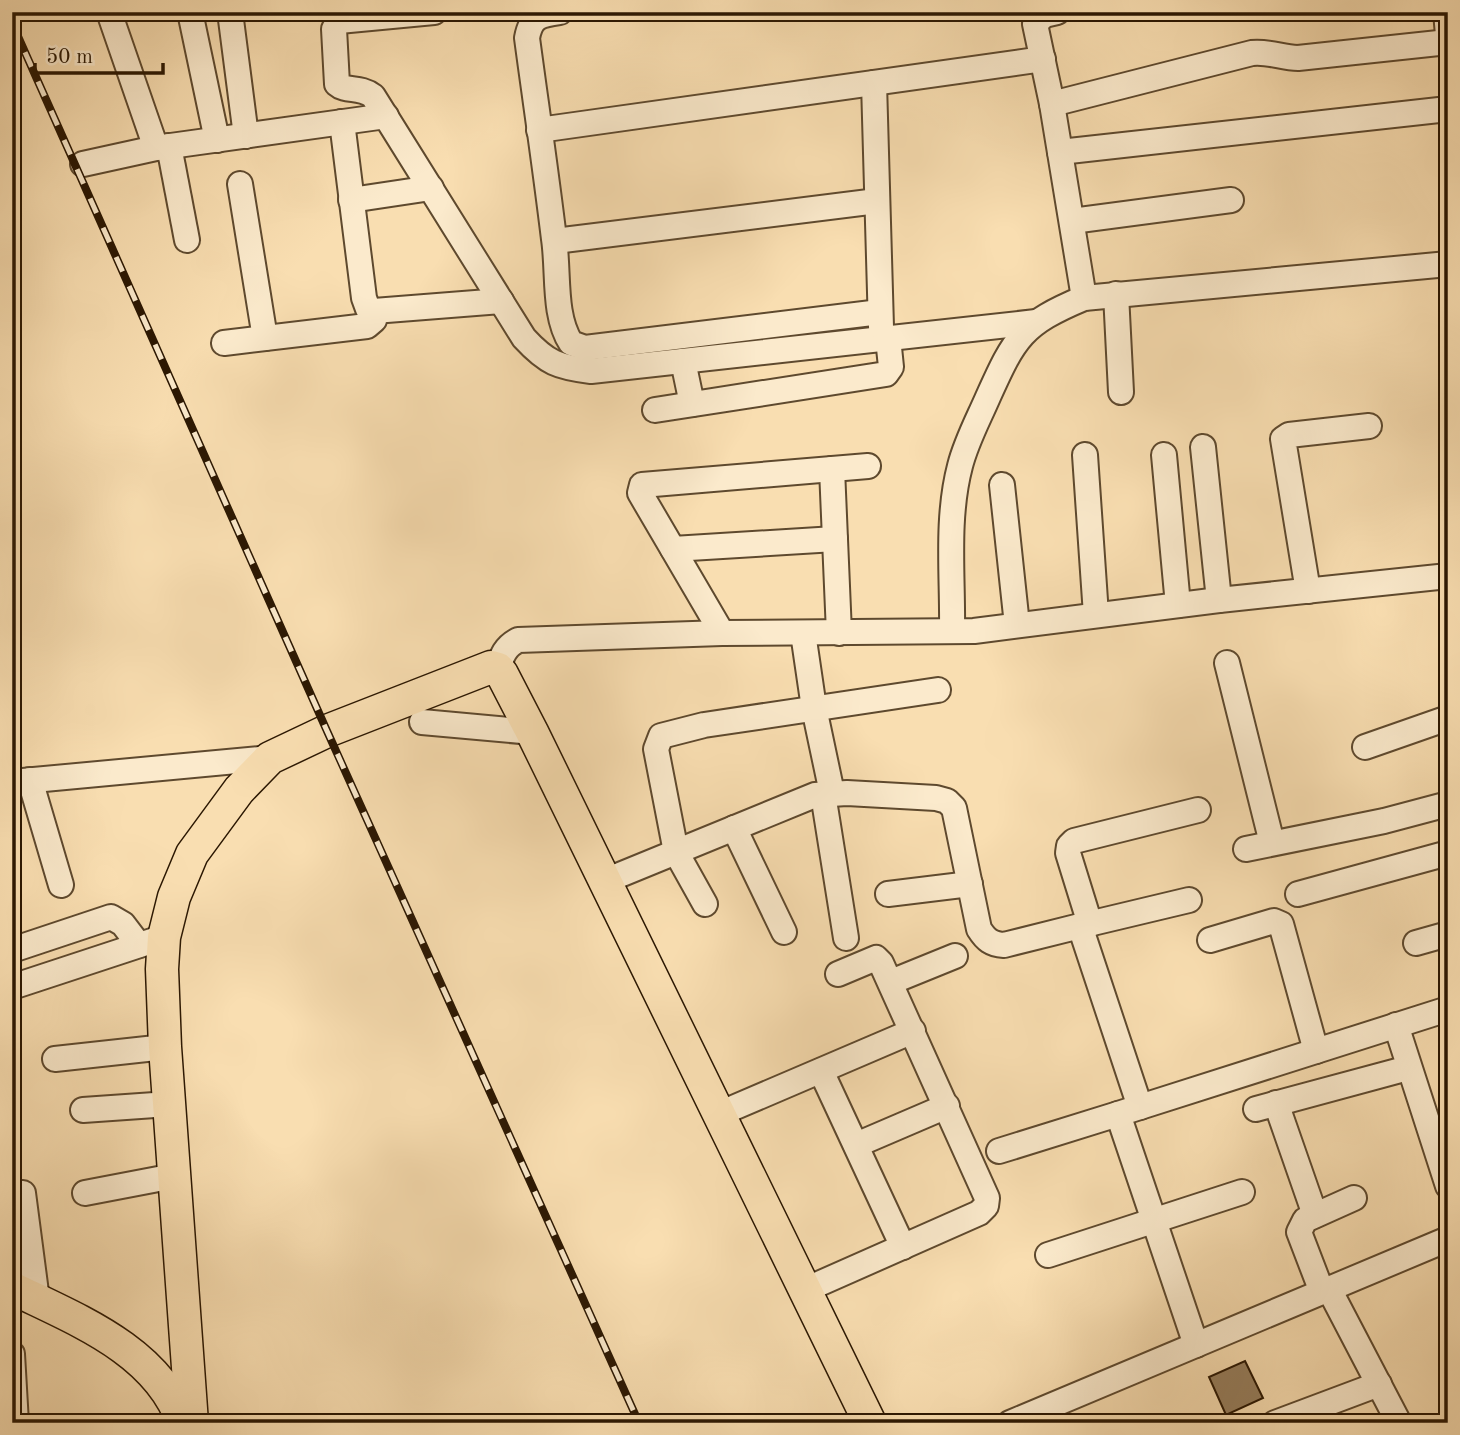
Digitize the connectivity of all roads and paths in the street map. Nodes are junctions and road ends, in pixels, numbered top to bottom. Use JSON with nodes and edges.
{"nodes":[{"id":1,"x":108,"y":12,"type":"edge"},
{"id":2,"x":190,"y":12,"type":"edge"},
{"id":3,"x":230,"y":12,"type":"edge"},
{"id":4,"x":435,"y":12,"type":"edge"},
{"id":5,"x":560,"y":12,"type":"edge"},
{"id":6,"x":1057,"y":12,"type":"edge"},
{"id":7,"x":1446,"y":12,"type":"edge"},
{"id":8,"x":368,"y":15,"type":"edge"},
{"id":9,"x":1448,"y":35,"type":"edge"},
{"id":10,"x":1448,"y":42,"type":"edge"},
{"id":11,"x":1043,"y":59,"type":"junction"},
{"id":12,"x":874,"y":83,"type":"junction"},
{"id":13,"x":1052,"y":104,"type":"junction"},
{"id":14,"x":1448,"y":109,"type":"edge"},
{"id":15,"x":386,"y":116,"type":"junction"},
{"id":16,"x":342,"y":122,"type":"junction"},
{"id":17,"x":539,"y":130,"type":"junction"},
{"id":18,"x":246,"y":136,"type":"junction"},
{"id":19,"x":217,"y":140,"type":"junction"},
{"id":20,"x":162,"y":147,"type":"junction"},
{"id":21,"x":1060,"y":152,"type":"junction"},
{"id":22,"x":83,"y":164,"type":"dead end"},
{"id":23,"x":240,"y":184,"type":"dead end"},
{"id":24,"x":431,"y":188,"type":"junction"},
{"id":25,"x":351,"y":200,"type":"junction"},
{"id":26,"x":1231,"y":200,"type":"dead end"},
{"id":27,"x":877,"y":201,"type":"junction"},
{"id":28,"x":1072,"y":221,"type":"junction"},
{"id":29,"x":187,"y":240,"type":"dead end"},
{"id":30,"x":555,"y":241,"type":"junction"},
{"id":31,"x":1448,"y":264,"type":"edge"},
{"id":32,"x":1116,"y":294,"type":"junction"},
{"id":33,"x":1084,"y":298,"type":"junction"},
{"id":34,"x":501,"y":301,"type":"junction"},
{"id":35,"x":374,"y":311,"type":"junction"},
{"id":36,"x":880,"y":312,"type":"junction"},
{"id":37,"x":1036,"y":322,"type":"junction"},
{"id":38,"x":265,"y":338,"type":"junction"},
{"id":39,"x":884,"y":338,"type":"junction"},
{"id":40,"x":224,"y":343,"type":"dead end"},
{"id":41,"x":760,"y":352,"type":"junction"},
{"id":42,"x":683,"y":361,"type":"junction"},
{"id":43,"x":769,"y":392,"type":"junction"},
{"id":44,"x":1121,"y":392,"type":"dead end"},
{"id":45,"x":692,"y":404,"type":"junction"},
{"id":46,"x":655,"y":410,"type":"dead end"},
{"id":47,"x":1368,"y":426,"type":"dead end"},
{"id":48,"x":1203,"y":447,"type":"dead end"},
{"id":49,"x":1085,"y":455,"type":"dead end"},
{"id":50,"x":1164,"y":455,"type":"dead end"},
{"id":51,"x":868,"y":466,"type":"dead end"},
{"id":52,"x":832,"y":468,"type":"junction"},
{"id":53,"x":1002,"y":485,"type":"dead end"},
{"id":54,"x":835,"y":539,"type":"junction"},
{"id":55,"x":673,"y":549,"type":"junction"},
{"id":56,"x":1448,"y":576,"type":"edge"},
{"id":57,"x":1308,"y":591,"type":"junction"},
{"id":58,"x":1220,"y":600,"type":"junction"},
{"id":59,"x":1178,"y":605,"type":"junction"},
{"id":60,"x":1096,"y":615,"type":"junction"},
{"id":61,"x":1017,"y":625,"type":"junction"},
{"id":62,"x":952,"y":631,"type":"junction"},
{"id":63,"x":722,"y":633,"type":"junction"},
{"id":64,"x":803,"y":633,"type":"junction"},
{"id":65,"x":839,"y":633,"type":"junction"},
{"id":66,"x":1227,"y":663,"type":"dead end"},
{"id":67,"x":498,"y":669,"type":"junction"},
{"id":68,"x":938,"y":690,"type":"dead end"},
{"id":69,"x":814,"y":708,"type":"junction"},
{"id":70,"x":422,"y":722,"type":"dead end"},
{"id":71,"x":1446,"y":725,"type":"edge"},
{"id":72,"x":533,"y":732,"type":"junction"},
{"id":73,"x":1364,"y":747,"type":"dead end"},
{"id":74,"x":270,"y":758,"type":"junction"},
{"id":75,"x":21,"y":781,"type":"edge"},
{"id":76,"x":827,"y":793,"type":"junction"},
{"id":77,"x":1448,"y":804,"type":"edge"},
{"id":78,"x":1198,"y":810,"type":"dead end"},
{"id":79,"x":734,"y":828,"type":"junction"},
{"id":80,"x":1272,"y":843,"type":"junction"},
{"id":81,"x":1246,"y":849,"type":"dead end"},
{"id":82,"x":676,"y":852,"type":"junction"},
{"id":83,"x":1448,"y":853,"type":"edge"},
{"id":84,"x":605,"y":881,"type":"junction"},
{"id":85,"x":970,"y":884,"type":"junction"},
{"id":86,"x":61,"y":885,"type":"dead end"},
{"id":87,"x":888,"y":894,"type":"dead end"},
{"id":88,"x":1298,"y":894,"type":"dead end"},
{"id":89,"x":1189,"y":900,"type":"dead end"},
{"id":90,"x":705,"y":904,"type":"dead end"},
{"id":91,"x":1085,"y":925,"type":"junction"},
{"id":92,"x":784,"y":932,"type":"dead end"},
{"id":93,"x":1448,"y":933,"type":"edge"},
{"id":94,"x":845,"y":938,"type":"dead end"},
{"id":95,"x":1210,"y":940,"type":"dead end"},
{"id":96,"x":152,"y":942,"type":"junction"},
{"id":97,"x":1416,"y":943,"type":"dead end"},
{"id":98,"x":12,"y":950,"type":"edge"},
{"id":99,"x":956,"y":956,"type":"dead end"},
{"id":100,"x":838,"y":974,"type":"dead end"},
{"id":101,"x":891,"y":982,"type":"junction"},
{"id":102,"x":12,"y":987,"type":"edge"},
{"id":103,"x":1448,"y":1009,"type":"edge"},
{"id":104,"x":1396,"y":1025,"type":"junction"},
{"id":105,"x":913,"y":1031,"type":"junction"},
{"id":106,"x":165,"y":1047,"type":"junction"},
{"id":107,"x":1316,"y":1051,"type":"junction"},
{"id":108,"x":54,"y":1059,"type":"dead end"},
{"id":109,"x":821,"y":1071,"type":"junction"},
{"id":110,"x":1397,"y":1072,"type":"dead end"},
{"id":111,"x":169,"y":1104,"type":"junction"},
{"id":112,"x":947,"y":1106,"type":"junction"},
{"id":113,"x":83,"y":1110,"type":"dead end"},
{"id":114,"x":1129,"y":1110,"type":"junction"},
{"id":115,"x":719,"y":1114,"type":"junction"},
{"id":116,"x":856,"y":1145,"type":"junction"},
{"id":117,"x":999,"y":1151,"type":"dead end"},
{"id":118,"x":174,"y":1176,"type":"junction"},
{"id":119,"x":1448,"y":1186,"type":"edge"},
{"id":120,"x":1242,"y":1192,"type":"dead end"},
{"id":121,"x":23,"y":1193,"type":"dead end"},
{"id":122,"x":85,"y":1193,"type":"dead end"},
{"id":123,"x":1354,"y":1198,"type":"dead end"},
{"id":124,"x":1315,"y":1215,"type":"junction"},
{"id":125,"x":1154,"y":1219,"type":"junction"},
{"id":126,"x":1448,"y":1239,"type":"edge"},
{"id":127,"x":903,"y":1247,"type":"junction"},
{"id":128,"x":1048,"y":1255,"type":"dead end"},
{"id":129,"x":805,"y":1290,"type":"junction"},
{"id":130,"x":1326,"y":1290,"type":"junction"},
{"id":131,"x":25,"y":1294,"type":"edge"},
{"id":132,"x":1196,"y":1345,"type":"junction"},
{"id":133,"x":12,"y":1354,"type":"edge"},
{"id":134,"x":1379,"y":1384,"type":"junction"},
{"id":135,"x":16,"y":1423,"type":"edge"},
{"id":136,"x":183,"y":1423,"type":"edge"},
{"id":137,"x":192,"y":1423,"type":"edge"},
{"id":138,"x":870,"y":1423,"type":"edge"},
{"id":139,"x":1010,"y":1423,"type":"edge"},
{"id":140,"x":1275,"y":1423,"type":"edge"},
{"id":141,"x":1399,"y":1423,"type":"edge"}],
"edges":[{"from":1,"to":20,"type":"street"},
{"from":2,"to":19,"type":"street"},
{"from":3,"to":18,"type":"street"},
{"from":4,"to":8,"type":"street"},
{"from":5,"to":17,"type":"street"},
{"from":6,"to":11,"type":"street"},
{"from":7,"to":9,"type":"street"},
{"from":8,"to":15,"type":"street"},
{"from":10,"to":13,"type":"street"},
{"from":11,"to":12,"type":"street"},
{"from":11,"to":13,"type":"street"},
{"from":12,"to":17,"type":"street"},
{"from":12,"to":27,"type":"street"},
{"from":13,"to":21,"type":"street"},
{"from":14,"to":21,"type":"street"},
{"from":15,"to":16,"type":"street"},
{"from":15,"to":24,"type":"street"},
{"from":16,"to":18,"type":"street"},
{"from":16,"to":25,"type":"street"},
{"from":17,"to":30,"type":"street"},
{"from":18,"to":19,"type":"street"},
{"from":19,"to":20,"type":"street"},
{"from":20,"to":22,"type":"street"},
{"from":20,"to":29,"type":"street"},
{"from":21,"to":28,"type":"street"},
{"from":23,"to":38,"type":"street"},
{"from":24,"to":25,"type":"street"},
{"from":24,"to":34,"type":"street"},
{"from":25,"to":35,"type":"street"},
{"from":26,"to":28,"type":"street"},
{"from":27,"to":30,"type":"street"},
{"from":27,"to":36,"type":"street"},
{"from":28,"to":33,"type":"street"},
{"from":30,"to":36,"type":"street"},
{"from":31,"to":32,"type":"street"},
{"from":32,"to":33,"type":"street"},
{"from":32,"to":44,"type":"street"},
{"from":33,"to":37,"type":"street"},
{"from":34,"to":35,"type":"street"},
{"from":34,"to":42,"type":"street"},
{"from":35,"to":38,"type":"street"},
{"from":36,"to":39,"type":"street"},
{"from":37,"to":39,"type":"street"},
{"from":37,"to":62,"type":"street"},
{"from":38,"to":40,"type":"street"},
{"from":39,"to":41,"type":"street"},
{"from":39,"to":43,"type":"street"},
{"from":41,"to":42,"type":"street"},
{"from":41,"to":43,"type":"street"},
{"from":42,"to":45,"type":"street"},
{"from":43,"to":45,"type":"street"},
{"from":45,"to":46,"type":"street"},
{"from":47,"to":57,"type":"street"},
{"from":48,"to":58,"type":"street"},
{"from":49,"to":60,"type":"street"},
{"from":50,"to":59,"type":"street"},
{"from":51,"to":52,"type":"street"},
{"from":52,"to":54,"type":"street"},
{"from":52,"to":55,"type":"street"},
{"from":53,"to":61,"type":"street"},
{"from":54,"to":55,"type":"street"},
{"from":54,"to":65,"type":"street"},
{"from":55,"to":63,"type":"street"},
{"from":56,"to":57,"type":"street"},
{"from":57,"to":58,"type":"street"},
{"from":58,"to":59,"type":"street"},
{"from":59,"to":60,"type":"street"},
{"from":60,"to":61,"type":"street"},
{"from":61,"to":62,"type":"street"},
{"from":62,"to":65,"type":"street"},
{"from":63,"to":64,"type":"street"},
{"from":63,"to":67,"type":"street"},
{"from":64,"to":65,"type":"street"},
{"from":64,"to":69,"type":"street"},
{"from":66,"to":80,"type":"street"},
{"from":67,"to":72,"type":"main road"},
{"from":67,"to":74,"type":"main road"},
{"from":68,"to":69,"type":"street"},
{"from":69,"to":76,"type":"street"},
{"from":69,"to":82,"type":"street"},
{"from":70,"to":72,"type":"street"},
{"from":71,"to":73,"type":"street"},
{"from":72,"to":84,"type":"main road"},
{"from":74,"to":75,"type":"street"},
{"from":74,"to":96,"type":"main road"},
{"from":75,"to":86,"type":"street"},
{"from":76,"to":79,"type":"street"},
{"from":76,"to":85,"type":"street"},
{"from":76,"to":94,"type":"street"},
{"from":77,"to":80,"type":"street"},
{"from":78,"to":91,"type":"street"},
{"from":79,"to":82,"type":"street"},
{"from":79,"to":92,"type":"street"},
{"from":80,"to":81,"type":"street"},
{"from":82,"to":84,"type":"street"},
{"from":82,"to":90,"type":"street"},
{"from":83,"to":88,"type":"street"},
{"from":84,"to":115,"type":"main road"},
{"from":85,"to":87,"type":"street"},
{"from":85,"to":91,"type":"street"},
{"from":89,"to":91,"type":"street"},
{"from":91,"to":114,"type":"street"},
{"from":93,"to":97,"type":"street"},
{"from":95,"to":107,"type":"street"},
{"from":96,"to":98,"type":"street"},
{"from":96,"to":102,"type":"street"},
{"from":96,"to":106,"type":"main road"},
{"from":99,"to":101,"type":"street"},
{"from":100,"to":101,"type":"street"},
{"from":101,"to":105,"type":"street"},
{"from":103,"to":104,"type":"street"},
{"from":104,"to":107,"type":"street"},
{"from":104,"to":119,"type":"street"},
{"from":105,"to":109,"type":"street"},
{"from":105,"to":112,"type":"street"},
{"from":106,"to":108,"type":"street"},
{"from":106,"to":111,"type":"main road"},
{"from":107,"to":114,"type":"street"},
{"from":109,"to":115,"type":"street"},
{"from":109,"to":116,"type":"street"},
{"from":110,"to":124,"type":"street"},
{"from":111,"to":113,"type":"street"},
{"from":111,"to":118,"type":"main road"},
{"from":112,"to":116,"type":"street"},
{"from":112,"to":127,"type":"street"},
{"from":114,"to":117,"type":"street"},
{"from":114,"to":125,"type":"street"},
{"from":115,"to":129,"type":"main road"},
{"from":116,"to":127,"type":"street"},
{"from":118,"to":122,"type":"street"},
{"from":118,"to":137,"type":"main road"},
{"from":120,"to":125,"type":"street"},
{"from":121,"to":131,"type":"street"},
{"from":123,"to":124,"type":"street"},
{"from":124,"to":130,"type":"street"},
{"from":125,"to":128,"type":"street"},
{"from":125,"to":132,"type":"street"},
{"from":126,"to":130,"type":"street"},
{"from":127,"to":129,"type":"street"},
{"from":129,"to":138,"type":"main road"},
{"from":130,"to":132,"type":"street"},
{"from":130,"to":134,"type":"street"},
{"from":131,"to":136,"type":"main road"},
{"from":132,"to":139,"type":"street"},
{"from":133,"to":135,"type":"street"},
{"from":134,"to":140,"type":"street"},
{"from":134,"to":141,"type":"street"}]}
